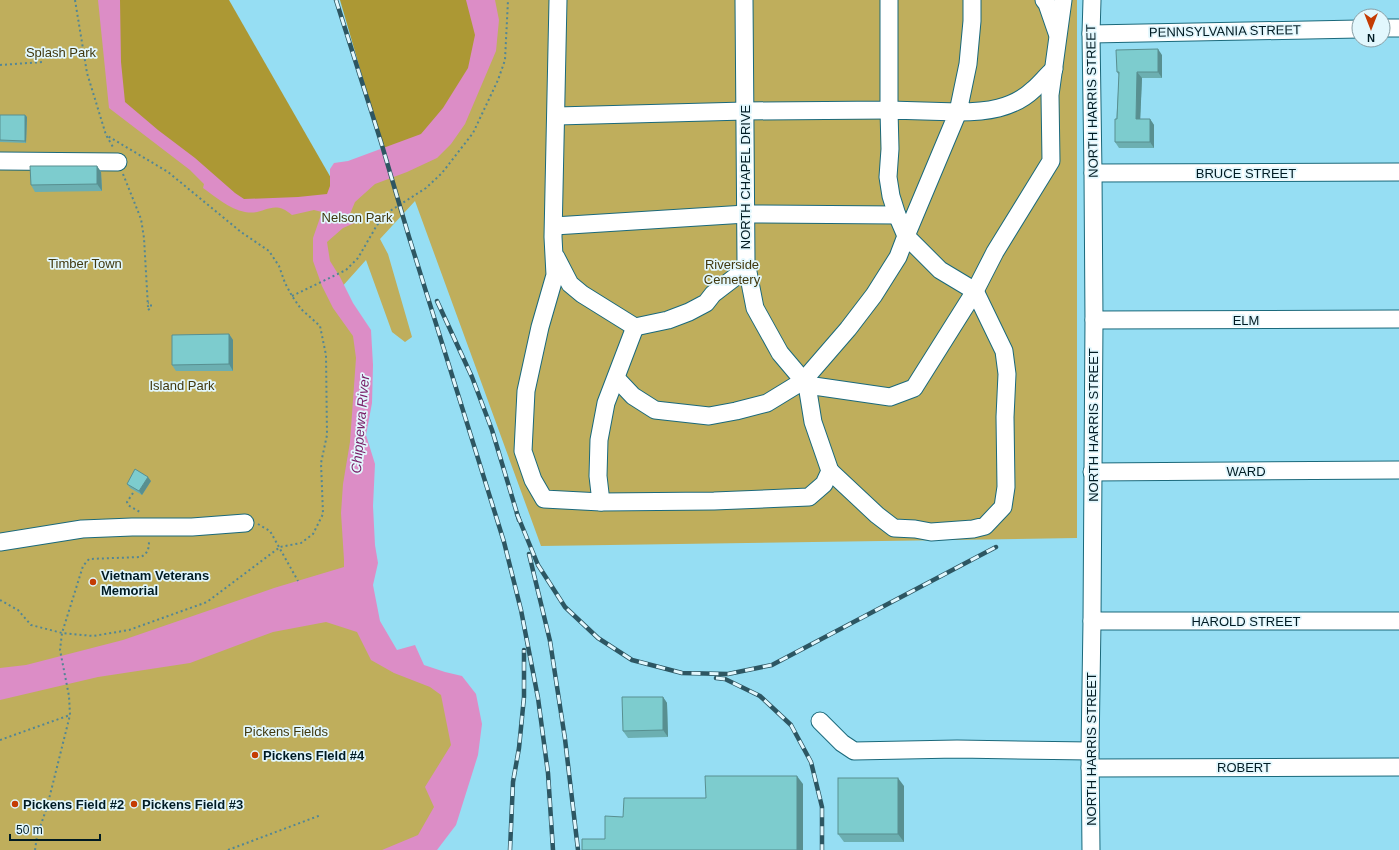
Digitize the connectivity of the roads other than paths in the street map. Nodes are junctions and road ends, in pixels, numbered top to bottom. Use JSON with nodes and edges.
{"nodes":[{"id":1,"x":558,"y":0,"type":"edge"},
{"id":2,"x":744,"y":0,"type":"edge"},
{"id":3,"x":889,"y":0,"type":"edge"},
{"id":4,"x":972,"y":0,"type":"edge"},
{"id":5,"x":1044,"y":0,"type":"edge"},
{"id":6,"x":1063,"y":0,"type":"edge"},
{"id":7,"x":1092,"y":0,"type":"edge"},
{"id":8,"x":1351,"y":29,"type":"edge"},
{"id":9,"x":1091,"y":34,"type":"junction"},
{"id":10,"x":1058,"y":36,"type":"junction"},
{"id":11,"x":1054,"y":69,"type":"junction"},
{"id":12,"x":888,"y":110,"type":"junction"},
{"id":13,"x":745,"y":111,"type":"junction"},
{"id":14,"x":958,"y":112,"type":"junction"},
{"id":15,"x":557,"y":116,"type":"junction"},
{"id":16,"x":0,"y":161,"type":"edge"},
{"id":17,"x":118,"y":162,"type":"dead end"},
{"id":18,"x":1399,"y":172,"type":"edge"},
{"id":19,"x":1093,"y":173,"type":"junction"},
{"id":20,"x":746,"y":214,"type":"junction"},
{"id":21,"x":897,"y":215,"type":"junction"},
{"id":22,"x":554,"y":226,"type":"junction"},
{"id":23,"x":906,"y":236,"type":"junction"},
{"id":24,"x":554,"y":253,"type":"junction"},
{"id":25,"x":747,"y":268,"type":"junction"},
{"id":26,"x":975,"y":291,"type":"junction"},
{"id":27,"x":1399,"y":319,"type":"edge"},
{"id":28,"x":1094,"y":320,"type":"junction"},
{"id":29,"x":636,"y":327,"type":"junction"},
{"id":30,"x":616,"y":378,"type":"junction"},
{"id":31,"x":805,"y":383,"type":"junction"},
{"id":32,"x":1399,"y":470,"type":"edge"},
{"id":33,"x":830,"y":471,"type":"junction"},
{"id":34,"x":1092,"y":472,"type":"junction"},
{"id":35,"x":601,"y":502,"type":"junction"},
{"id":36,"x":245,"y":523,"type":"road end"},
{"id":37,"x":0,"y":542,"type":"edge"},
{"id":38,"x":1399,"y":620,"type":"edge"},
{"id":39,"x":1092,"y":622,"type":"junction"},
{"id":40,"x":820,"y":721,"type":"dead end"},
{"id":41,"x":1090,"y":751,"type":"junction"},
{"id":42,"x":1399,"y":766,"type":"edge"},
{"id":43,"x":1090,"y":768,"type":"junction"},
{"id":44,"x":1091,"y":850,"type":"edge"}],
"edges":[{"from":1,"to":15,"type":"street"},
{"from":2,"to":13,"type":"street","name":"NORTH CHAPEL DRIVE"},
{"from":3,"to":12,"type":"street"},
{"from":4,"to":14,"type":"street"},
{"from":5,"to":10,"type":"street"},
{"from":6,"to":10,"type":"street"},
{"from":7,"to":9,"type":"street","name":"NORTH HARRIS STREET"},
{"from":8,"to":9,"type":"street","name":"PENNSYLVANIA STREET"},
{"from":9,"to":19,"type":"street","name":"NORTH HARRIS STREET"},
{"from":10,"to":11,"type":"street"},
{"from":11,"to":14,"type":"street"},
{"from":11,"to":26,"type":"street"},
{"from":12,"to":13,"type":"street"},
{"from":12,"to":14,"type":"street"},
{"from":12,"to":21,"type":"street"},
{"from":13,"to":15,"type":"street"},
{"from":13,"to":20,"type":"street","name":"NORTH CHAPEL DRIVE"},
{"from":14,"to":23,"type":"street"},
{"from":15,"to":22,"type":"street"},
{"from":16,"to":17,"type":"street"},
{"from":18,"to":19,"type":"street","name":"BRUCE STREET"},
{"from":19,"to":28,"type":"street","name":"NORTH HARRIS STREET"},
{"from":20,"to":21,"type":"street"},
{"from":20,"to":22,"type":"street"},
{"from":20,"to":25,"type":"street","name":"NORTH CHAPEL DRIVE"},
{"from":21,"to":23,"type":"street"},
{"from":22,"to":24,"type":"street"},
{"from":23,"to":26,"type":"street"},
{"from":23,"to":31,"type":"street"},
{"from":24,"to":29,"type":"street"},
{"from":24,"to":35,"type":"street"},
{"from":25,"to":29,"type":"street"},
{"from":25,"to":31,"type":"street","name":"NORTH CHAPEL DRIVE"},
{"from":26,"to":31,"type":"street"},
{"from":26,"to":33,"type":"street"},
{"from":27,"to":28,"type":"street","name":"ELM"},
{"from":28,"to":34,"type":"street","name":"NORTH HARRIS STREET"},
{"from":29,"to":30,"type":"street"},
{"from":30,"to":31,"type":"street"},
{"from":30,"to":35,"type":"street"},
{"from":31,"to":33,"type":"street"},
{"from":32,"to":34,"type":"street","name":"WARD"},
{"from":33,"to":35,"type":"street"},
{"from":34,"to":39,"type":"street","name":"NORTH HARRIS STREET"},
{"from":36,"to":37,"type":"street"},
{"from":38,"to":39,"type":"street","name":"HAROLD STREET"},
{"from":39,"to":41,"type":"street","name":"NORTH HARRIS STREET"},
{"from":40,"to":41,"type":"street"},
{"from":41,"to":43,"type":"street","name":"NORTH HARRIS STREET"},
{"from":42,"to":43,"type":"street","name":"ROBERT"},
{"from":43,"to":44,"type":"street","name":"NORTH HARRIS STREET"}]}
